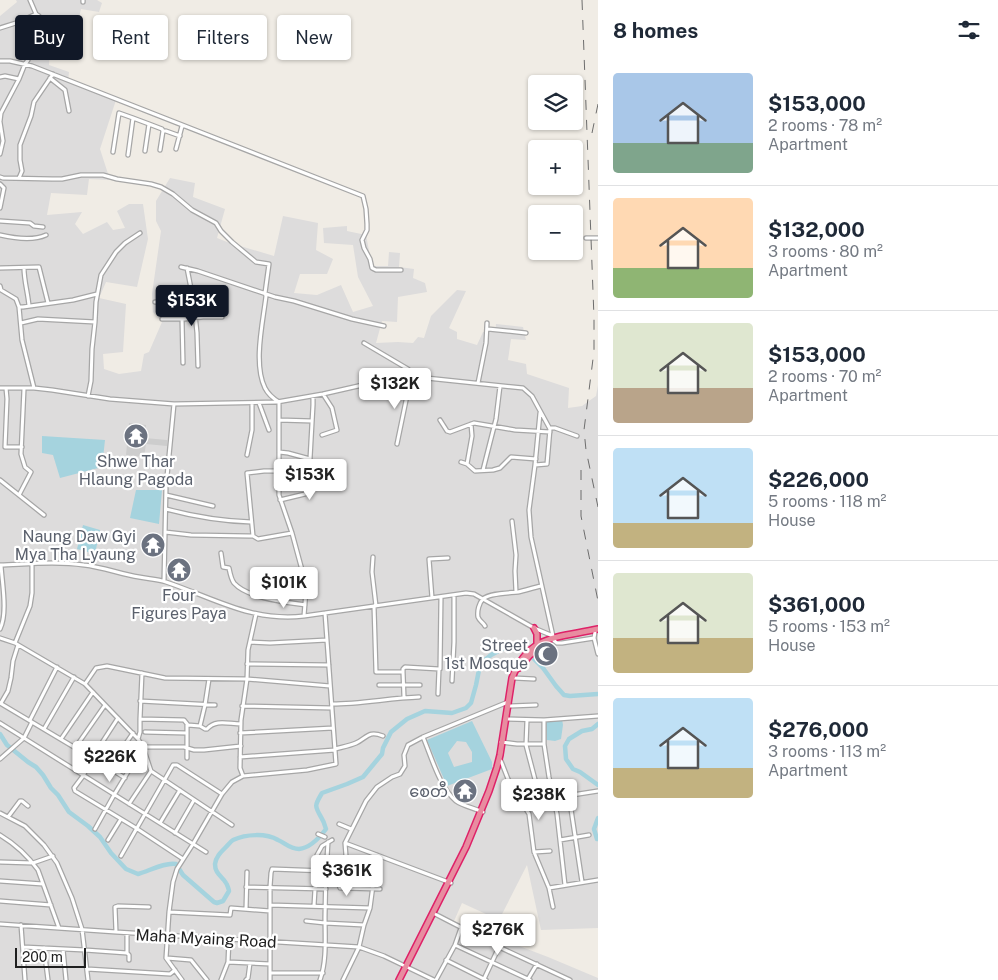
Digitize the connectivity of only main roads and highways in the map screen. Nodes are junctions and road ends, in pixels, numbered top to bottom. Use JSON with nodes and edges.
{"nodes":[{"id":1,"x":534,"y":628,"type":"road end"},
{"id":2,"x":596,"y":633,"type":"edge"},
{"id":3,"x":554,"y":638,"type":"junction"},
{"id":4,"x":537,"y":645,"type":"junction"},
{"id":5,"x":528,"y":654,"type":"junction"},
{"id":6,"x":523,"y":660,"type":"junction"},
{"id":7,"x":509,"y":704,"type":"junction"},
{"id":8,"x":503,"y":743,"type":"junction"},
{"id":9,"x":482,"y":811,"type":"junction"},
{"id":10,"x":449,"y":883,"type":"junction"},
{"id":11,"x":407,"y":967,"type":"junction"},
{"id":12,"x":401,"y":980,"type":"edge"}],
"edges":[{"from":1,"to":4,"type":"highway"},
{"from":2,"to":3,"type":"highway"},
{"from":3,"to":4,"type":"highway"},
{"from":3,"to":5,"type":"highway"},
{"from":4,"to":5,"type":"highway"},
{"from":5,"to":6,"type":"highway"},
{"from":6,"to":7,"type":"highway"},
{"from":6,"to":7,"type":"highway"},
{"from":7,"to":8,"type":"highway"},
{"from":7,"to":8,"type":"highway"},
{"from":8,"to":9,"type":"highway"},
{"from":8,"to":9,"type":"highway"},
{"from":9,"to":10,"type":"highway"},
{"from":10,"to":11,"type":"highway"},
{"from":10,"to":11,"type":"highway"},
{"from":11,"to":12,"type":"highway"}]}
